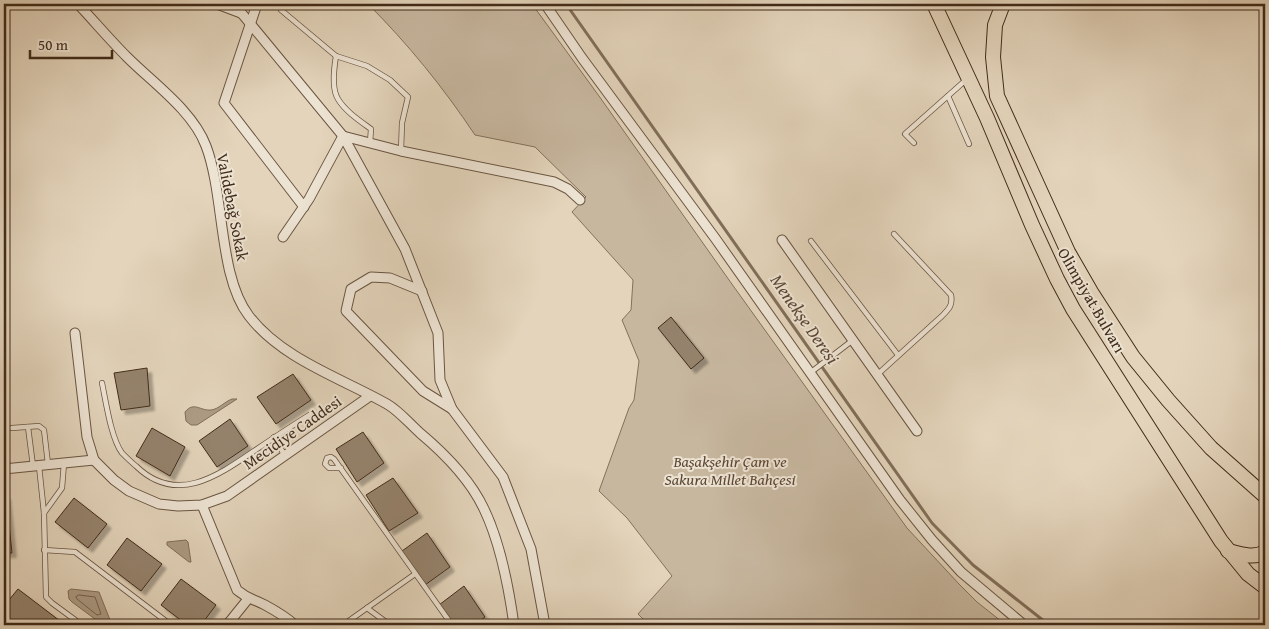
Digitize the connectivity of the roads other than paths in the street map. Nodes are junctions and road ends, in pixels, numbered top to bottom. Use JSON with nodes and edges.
{"nodes":[{"id":1,"x":78,"y":4,"type":"edge"},
{"id":2,"x":217,"y":4,"type":"edge"},
{"id":3,"x":234,"y":4,"type":"edge"},
{"id":4,"x":258,"y":4,"type":"edge"},
{"id":5,"x":545,"y":4,"type":"edge"},
{"id":6,"x":934,"y":4,"type":"edge"},
{"id":7,"x":1003,"y":4,"type":"edge"},
{"id":8,"x":281,"y":10,"type":"dead end"},
{"id":9,"x":242,"y":13,"type":"junction"},
{"id":10,"x":252,"y":25,"type":"junction"},
{"id":11,"x":336,"y":56,"type":"junction"},
{"id":12,"x":968,"y":78,"type":"junction"},
{"id":13,"x":948,"y":96,"type":"junction"},
{"id":14,"x":343,"y":136,"type":"junction"},
{"id":15,"x":370,"y":143,"type":"junction"},
{"id":16,"x":914,"y":143,"type":"dead end"},
{"id":17,"x":969,"y":144,"type":"dead end"},
{"id":18,"x":401,"y":151,"type":"junction"},
{"id":19,"x":580,"y":200,"type":"dead end"},
{"id":20,"x":304,"y":207,"type":"junction"},
{"id":21,"x":894,"y":234,"type":"dead end"},
{"id":22,"x":284,"y":237,"type":"dead end"},
{"id":23,"x":782,"y":240,"type":"dead end"},
{"id":24,"x":811,"y":241,"type":"dead end"},
{"id":25,"x":422,"y":291,"type":"junction"},
{"id":26,"x":75,"y":333,"type":"dead end"},
{"id":27,"x":854,"y":339,"type":"junction"},
{"id":28,"x":898,"y":355,"type":"junction"},
{"id":29,"x":810,"y":373,"type":"junction"},
{"id":30,"x":878,"y":374,"type":"junction"},
{"id":31,"x":102,"y":384,"type":"dead end"},
{"id":32,"x":370,"y":396,"type":"junction"},
{"id":33,"x":452,"y":409,"type":"junction"},
{"id":34,"x":312,"y":414,"type":"dead end"},
{"id":35,"x":28,"y":427,"type":"junction"},
{"id":36,"x":12,"y":428,"type":"dead end"},
{"id":37,"x":917,"y":431,"type":"dead end"},
{"id":38,"x":274,"y":437,"type":"junction"},
{"id":39,"x":285,"y":456,"type":"junction"},
{"id":40,"x":94,"y":460,"type":"junction"},
{"id":41,"x":64,"y":463,"type":"junction"},
{"id":42,"x":40,"y":465,"type":"junction"},
{"id":43,"x":340,"y":468,"type":"dead end"},
{"id":44,"x":4,"y":469,"type":"edge"},
{"id":45,"x":1265,"y":496,"type":"edge"},
{"id":46,"x":202,"y":506,"type":"junction"},
{"id":47,"x":44,"y":513,"type":"junction"},
{"id":48,"x":44,"y":550,"type":"junction"},
{"id":49,"x":1228,"y":551,"type":"junction"},
{"id":50,"x":1265,"y":552,"type":"edge"},
{"id":51,"x":415,"y":574,"type":"junction"},
{"id":52,"x":1265,"y":588,"type":"edge"},
{"id":53,"x":248,"y":599,"type":"junction"},
{"id":54,"x":367,"y":608,"type":"junction"},
{"id":55,"x":82,"y":625,"type":"edge"},
{"id":56,"x":171,"y":625,"type":"edge"},
{"id":57,"x":227,"y":625,"type":"edge"},
{"id":58,"x":295,"y":625,"type":"edge"},
{"id":59,"x":343,"y":625,"type":"edge"},
{"id":60,"x":390,"y":625,"type":"edge"},
{"id":61,"x":452,"y":625,"type":"edge"},
{"id":62,"x":514,"y":625,"type":"edge"},
{"id":63,"x":545,"y":625,"type":"edge"},
{"id":64,"x":1024,"y":625,"type":"edge"}],
"edges":[{"from":1,"to":32,"type":"street","name":"Validebağ Sokak"},
{"from":2,"to":9,"type":"street"},
{"from":3,"to":9,"type":"street"},
{"from":4,"to":10,"type":"street"},
{"from":5,"to":29,"type":"street"},
{"from":6,"to":12,"type":"main road","name":"Olimpiyat Bulvarı"},
{"from":7,"to":45,"type":"main road"},
{"from":8,"to":11,"type":"lane"},
{"from":9,"to":10,"type":"street"},
{"from":10,"to":14,"type":"street"},
{"from":10,"to":20,"type":"street"},
{"from":11,"to":15,"type":"lane"},
{"from":11,"to":18,"type":"lane"},
{"from":12,"to":13,"type":"lane"},
{"from":12,"to":49,"type":"main road","name":"Olimpiyat Bulvarı"},
{"from":13,"to":16,"type":"lane"},
{"from":13,"to":17,"type":"lane"},
{"from":14,"to":15,"type":"street"},
{"from":14,"to":20,"type":"street"},
{"from":14,"to":25,"type":"street"},
{"from":15,"to":18,"type":"street"},
{"from":18,"to":19,"type":"street"},
{"from":20,"to":22,"type":"street"},
{"from":21,"to":28,"type":"lane"},
{"from":23,"to":27,"type":"street"},
{"from":24,"to":28,"type":"lane"},
{"from":25,"to":33,"type":"street"},
{"from":25,"to":33,"type":"street"},
{"from":26,"to":40,"type":"street","name":"Mecidiye Caddesi"},
{"from":27,"to":29,"type":"lane"},
{"from":27,"to":30,"type":"street"},
{"from":28,"to":30,"type":"lane"},
{"from":29,"to":64,"type":"street"},
{"from":30,"to":37,"type":"street"},
{"from":31,"to":38,"type":"lane"},
{"from":32,"to":39,"type":"street","name":"Mecidiye Caddesi"},
{"from":32,"to":62,"type":"street"},
{"from":33,"to":63,"type":"street"},
{"from":34,"to":38,"type":"lane"},
{"from":35,"to":36,"type":"lane"},
{"from":35,"to":42,"type":"lane"},
{"from":35,"to":42,"type":"lane"},
{"from":38,"to":39,"type":"lane"},
{"from":39,"to":46,"type":"street","name":"Mecidiye Caddesi"},
{"from":40,"to":41,"type":"street"},
{"from":40,"to":46,"type":"street","name":"Mecidiye Caddesi"},
{"from":41,"to":42,"type":"street"},
{"from":41,"to":47,"type":"lane"},
{"from":42,"to":44,"type":"street"},
{"from":42,"to":47,"type":"lane"},
{"from":43,"to":51,"type":"lane"},
{"from":46,"to":53,"type":"street"},
{"from":47,"to":48,"type":"lane"},
{"from":48,"to":55,"type":"lane"},
{"from":48,"to":56,"type":"lane"},
{"from":49,"to":50,"type":"main road"},
{"from":49,"to":52,"type":"main road","name":"Olimpiyat Bulvarı"},
{"from":51,"to":54,"type":"lane"},
{"from":51,"to":61,"type":"lane"},
{"from":53,"to":57,"type":"street"},
{"from":53,"to":58,"type":"street"},
{"from":54,"to":59,"type":"lane"},
{"from":54,"to":60,"type":"lane"}]}
